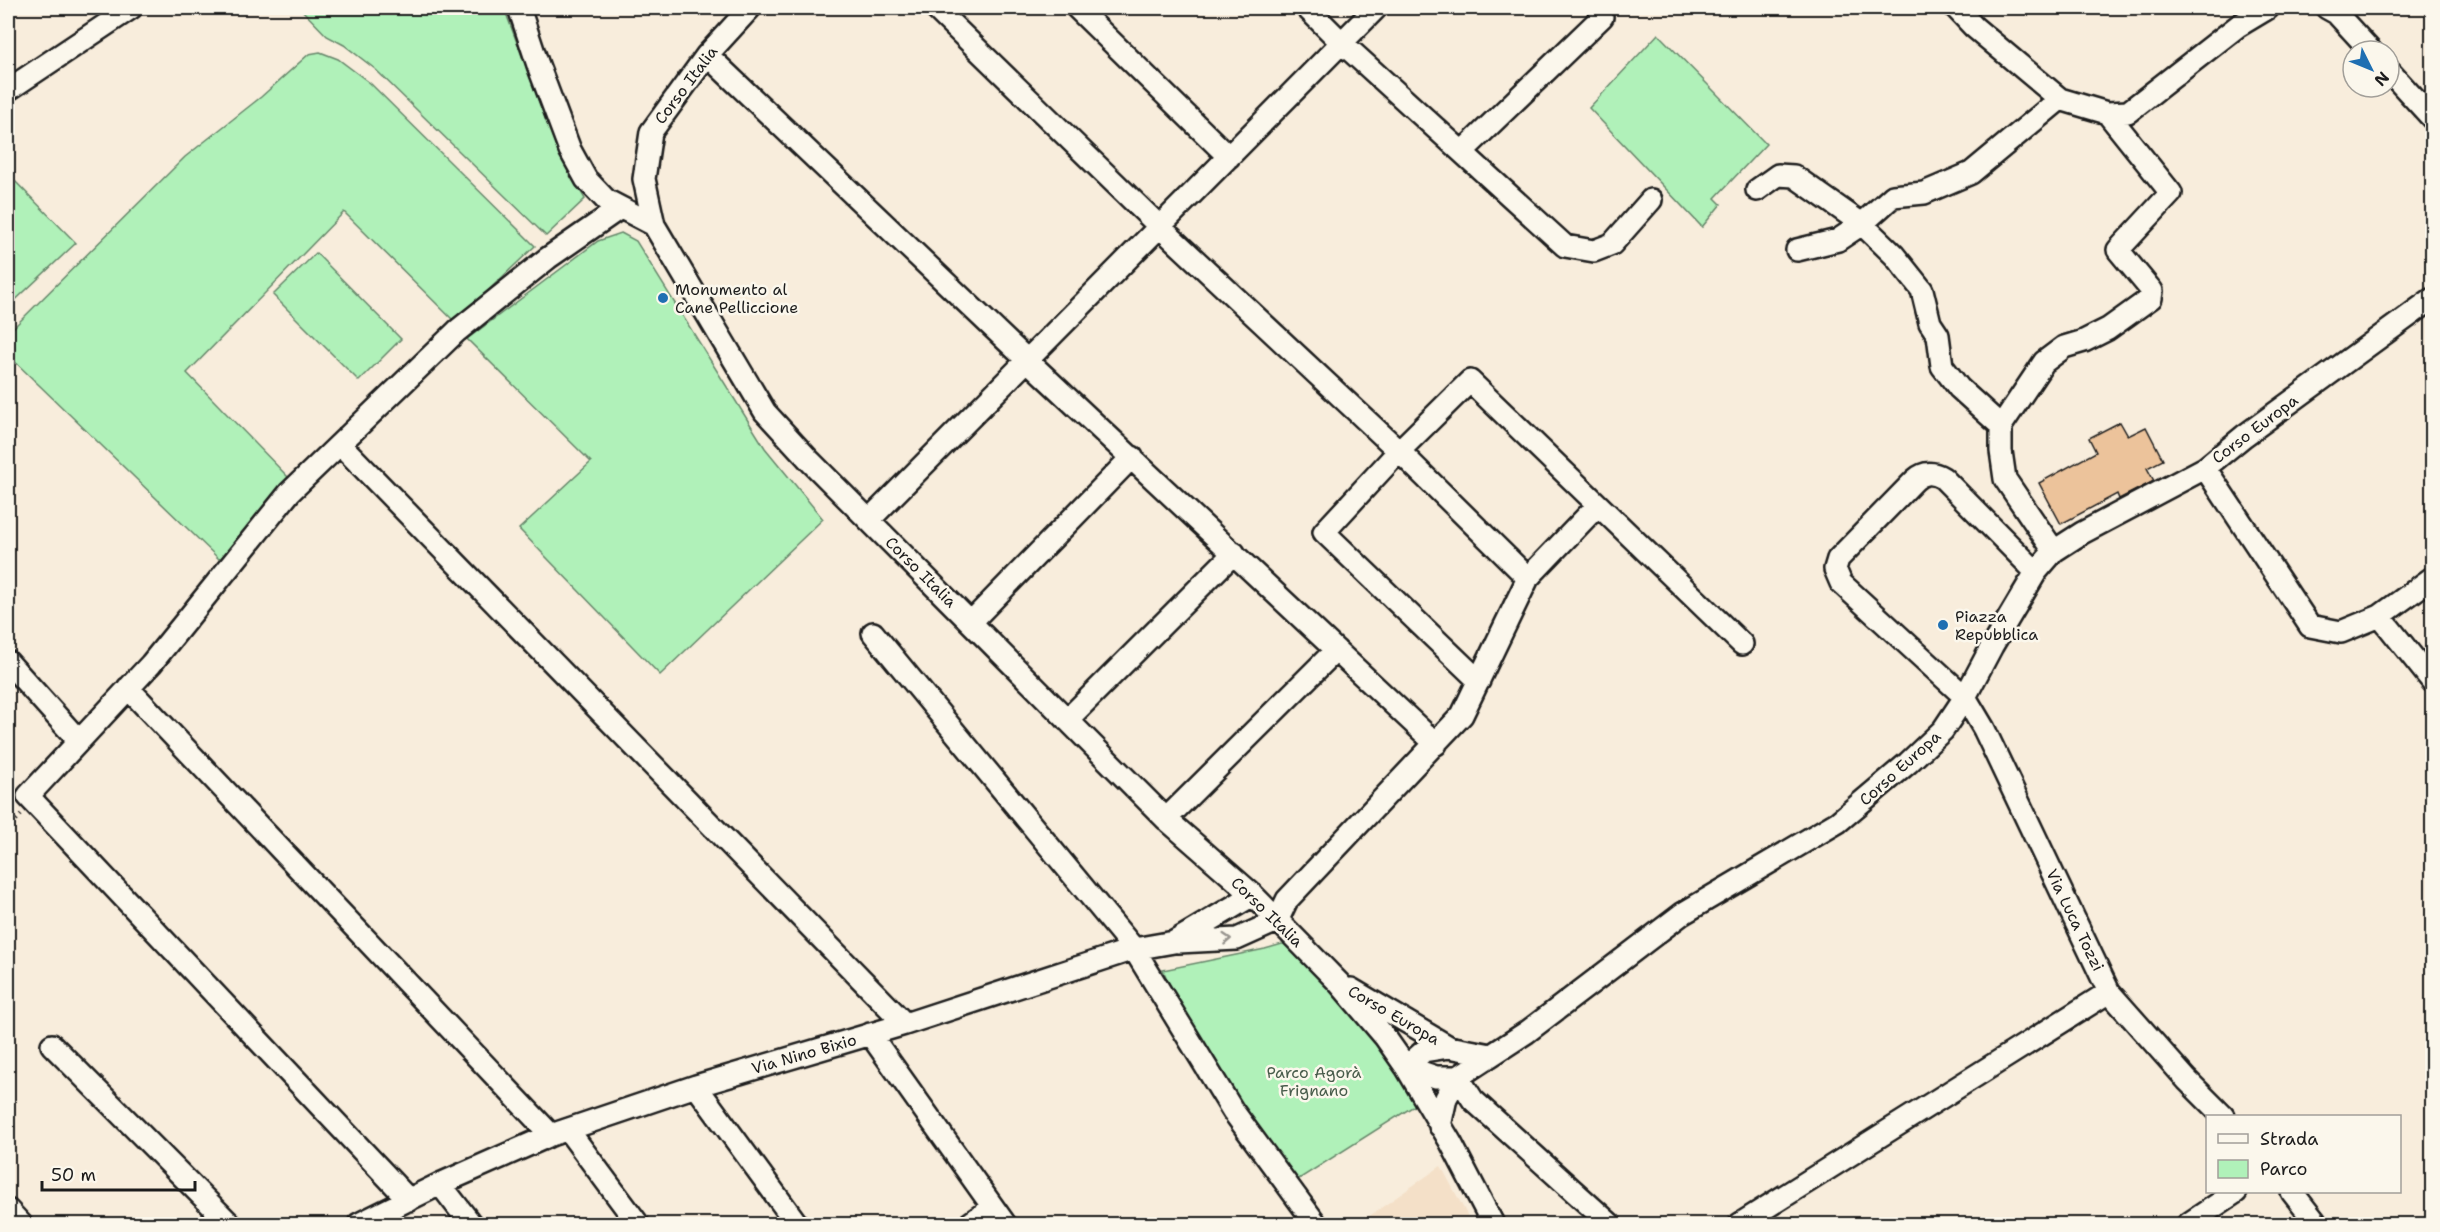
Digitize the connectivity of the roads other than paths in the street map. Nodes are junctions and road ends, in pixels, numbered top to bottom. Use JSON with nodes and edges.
{"nodes":[{"id":1,"x":131,"y":8,"type":"edge"},
{"id":2,"x":519,"y":8,"type":"edge"},
{"id":3,"x":750,"y":8,"type":"edge"},
{"id":4,"x":935,"y":8,"type":"edge"},
{"id":5,"x":1077,"y":8,"type":"edge"},
{"id":6,"x":1307,"y":8,"type":"edge"},
{"id":7,"x":1376,"y":8,"type":"edge"},
{"id":8,"x":1956,"y":8,"type":"edge"},
{"id":9,"x":2268,"y":8,"type":"edge"},
{"id":10,"x":2327,"y":8,"type":"edge"},
{"id":11,"x":1602,"y":17,"type":"dead end"},
{"id":12,"x":2360,"y":39,"type":"edge"},
{"id":13,"x":1341,"y":42,"type":"junction"},
{"id":14,"x":707,"y":55,"type":"junction"},
{"id":15,"x":2401,"y":84,"type":"edge"},
{"id":16,"x":11,"y":88,"type":"dead end"},
{"id":17,"x":2060,"y":99,"type":"junction"},
{"id":18,"x":2107,"y":113,"type":"junction"},
{"id":19,"x":2433,"y":118,"type":"edge"},
{"id":20,"x":1462,"y":152,"type":"junction"},
{"id":21,"x":1229,"y":157,"type":"junction"},
{"id":22,"x":1757,"y":190,"type":"dead end"},
{"id":23,"x":1651,"y":200,"type":"dead end"},
{"id":24,"x":620,"y":208,"type":"junction"},
{"id":25,"x":1862,"y":224,"type":"junction"},
{"id":26,"x":654,"y":225,"type":"junction"},
{"id":27,"x":1160,"y":227,"type":"junction"},
{"id":28,"x":1797,"y":250,"type":"dead end"},
{"id":29,"x":2433,"y":299,"type":"edge"},
{"id":30,"x":1028,"y":361,"type":"junction"},
{"id":31,"x":2001,"y":426,"type":"junction"},
{"id":32,"x":340,"y":444,"type":"junction"},
{"id":33,"x":1400,"y":451,"type":"junction"},
{"id":34,"x":1132,"y":457,"type":"junction"},
{"id":35,"x":2205,"y":468,"type":"junction"},
{"id":36,"x":1598,"y":505,"type":"junction"},
{"id":37,"x":869,"y":520,"type":"junction"},
{"id":38,"x":2054,"y":551,"type":"junction"},
{"id":39,"x":1234,"y":553,"type":"junction"},
{"id":40,"x":2036,"y":572,"type":"junction"},
{"id":41,"x":1528,"y":578,"type":"junction"},
{"id":42,"x":2433,"y":578,"type":"edge"},
{"id":43,"x":2380,"y":615,"type":"junction"},
{"id":44,"x":970,"y":622,"type":"junction"},
{"id":45,"x":873,"y":633,"type":"dead end"},
{"id":46,"x":1742,"y":644,"type":"dead end"},
{"id":47,"x":1336,"y":650,"type":"junction"},
{"id":48,"x":8,"y":662,"type":"edge"},
{"id":49,"x":1479,"y":681,"type":"junction"},
{"id":50,"x":2433,"y":681,"type":"edge"},
{"id":51,"x":128,"y":688,"type":"junction"},
{"id":52,"x":1965,"y":697,"type":"junction"},
{"id":53,"x":1067,"y":720,"type":"junction"},
{"id":54,"x":79,"y":741,"type":"junction"},
{"id":55,"x":1436,"y":744,"type":"junction"},
{"id":56,"x":1166,"y":819,"type":"junction"},
{"id":57,"x":1253,"y":895,"type":"junction"},
{"id":58,"x":1277,"y":921,"type":"junction"},
{"id":59,"x":1174,"y":942,"type":"junction"},
{"id":60,"x":1134,"y":949,"type":"junction"},
{"id":61,"x":1339,"y":983,"type":"junction"},
{"id":62,"x":2109,"y":992,"type":"junction"},
{"id":63,"x":905,"y":1024,"type":"junction"},
{"id":64,"x":870,"y":1034,"type":"junction"},
{"id":65,"x":52,"y":1045,"type":"dead end"},
{"id":66,"x":1449,"y":1047,"type":"junction"},
{"id":67,"x":1491,"y":1055,"type":"junction"},
{"id":68,"x":1406,"y":1067,"type":"junction"},
{"id":69,"x":1458,"y":1077,"type":"junction"},
{"id":70,"x":696,"y":1086,"type":"junction"},
{"id":71,"x":2222,"y":1115,"type":"edge"},
{"id":72,"x":1440,"y":1126,"type":"junction"},
{"id":73,"x":560,"y":1132,"type":"junction"},
{"id":74,"x":441,"y":1184,"type":"junction"},
{"id":75,"x":2233,"y":1193,"type":"edge"},
{"id":76,"x":2294,"y":1193,"type":"edge"},
{"id":77,"x":409,"y":1200,"type":"junction"},
{"id":78,"x":8,"y":1210,"type":"edge"},
{"id":79,"x":999,"y":1216,"type":"edge"},
{"id":80,"x":21,"y":1224,"type":"edge"},
{"id":81,"x":230,"y":1224,"type":"edge"},
{"id":82,"x":359,"y":1224,"type":"edge"},
{"id":83,"x":471,"y":1224,"type":"edge"},
{"id":84,"x":638,"y":1224,"type":"edge"},
{"id":85,"x":796,"y":1224,"type":"edge"},
{"id":86,"x":969,"y":1224,"type":"edge"},
{"id":87,"x":1316,"y":1224,"type":"edge"},
{"id":88,"x":1493,"y":1224,"type":"edge"},
{"id":89,"x":1610,"y":1224,"type":"edge"},
{"id":90,"x":1740,"y":1224,"type":"edge"},
{"id":91,"x":2188,"y":1224,"type":"edge"},
{"id":92,"x":2317,"y":1224,"type":"edge"}],
"edges":[{"from":1,"to":16,"type":"street"},
{"from":2,"to":24,"type":"street"},
{"from":3,"to":14,"type":"street","name":"Corso Italia"},
{"from":4,"to":27,"type":"street"},
{"from":5,"to":21,"type":"street"},
{"from":6,"to":13,"type":"street"},
{"from":7,"to":13,"type":"street"},
{"from":8,"to":17,"type":"street"},
{"from":9,"to":18,"type":"street"},
{"from":10,"to":12,"type":"street"},
{"from":11,"to":20,"type":"street"},
{"from":13,"to":20,"type":"street"},
{"from":13,"to":21,"type":"street"},
{"from":14,"to":26,"type":"street","name":"Corso Italia"},
{"from":14,"to":30,"type":"street"},
{"from":15,"to":19,"type":"street"},
{"from":17,"to":18,"type":"street"},
{"from":17,"to":25,"type":"street"},
{"from":18,"to":31,"type":"street"},
{"from":20,"to":23,"type":"street"},
{"from":21,"to":27,"type":"street"},
{"from":22,"to":25,"type":"street"},
{"from":24,"to":26,"type":"street"},
{"from":24,"to":32,"type":"street"},
{"from":25,"to":28,"type":"street"},
{"from":25,"to":31,"type":"street"},
{"from":26,"to":37,"type":"street","name":"Corso Italia"},
{"from":27,"to":30,"type":"street"},
{"from":27,"to":33,"type":"street"},
{"from":29,"to":35,"type":"street","name":"Corso Europa"},
{"from":30,"to":34,"type":"street"},
{"from":30,"to":37,"type":"street"},
{"from":31,"to":38,"type":"street"},
{"from":32,"to":51,"type":"street"},
{"from":32,"to":63,"type":"street"},
{"from":33,"to":36,"type":"street"},
{"from":33,"to":41,"type":"street"},
{"from":33,"to":49,"type":"street"},
{"from":34,"to":39,"type":"street"},
{"from":34,"to":44,"type":"street"},
{"from":35,"to":38,"type":"street","name":"Corso Europa"},
{"from":35,"to":43,"type":"street"},
{"from":36,"to":41,"type":"street"},
{"from":36,"to":46,"type":"street"},
{"from":37,"to":44,"type":"street","name":"Corso Italia"},
{"from":38,"to":40,"type":"street","name":"Corso Europa"},
{"from":39,"to":47,"type":"street"},
{"from":39,"to":53,"type":"street"},
{"from":40,"to":52,"type":"street","name":"Corso Europa"},
{"from":40,"to":52,"type":"street"},
{"from":41,"to":49,"type":"street"},
{"from":42,"to":43,"type":"street"},
{"from":43,"to":50,"type":"street"},
{"from":44,"to":53,"type":"street","name":"Corso Italia"},
{"from":45,"to":60,"type":"street"},
{"from":47,"to":55,"type":"street"},
{"from":47,"to":56,"type":"street"},
{"from":48,"to":54,"type":"street"},
{"from":49,"to":55,"type":"street"},
{"from":51,"to":54,"type":"street"},
{"from":51,"to":73,"type":"street"},
{"from":52,"to":62,"type":"street","name":"Via Luca Tozzi"},
{"from":52,"to":67,"type":"street","name":"Corso Europa"},
{"from":53,"to":56,"type":"street","name":"Corso Italia"},
{"from":54,"to":77,"type":"street"},
{"from":55,"to":58,"type":"street"},
{"from":56,"to":57,"type":"street","name":"Corso Italia"},
{"from":57,"to":58,"type":"street","name":"Corso Italia"},
{"from":57,"to":59,"type":"street","name":"Via Nino Bixio"},
{"from":59,"to":58,"type":"street","one_way":true},
{"from":58,"to":61,"type":"street","name":"Corso Italia"},
{"from":59,"to":60,"type":"street","name":"Via Nino Bixio"},
{"from":60,"to":63,"type":"street","name":"Via Nino Bixio"},
{"from":60,"to":87,"type":"street"},
{"from":61,"to":66,"type":"street","name":"Corso Europa"},
{"from":61,"to":68,"type":"street","name":"Corso Italia"},
{"from":62,"to":71,"type":"street","name":"Via Luca Tozzi"},
{"from":62,"to":90,"type":"street"},
{"from":63,"to":64,"type":"street","name":"Via Nino Bixio"},
{"from":64,"to":70,"type":"street","name":"Via Nino Bixio"},
{"from":64,"to":79,"type":"street"},
{"from":65,"to":81,"type":"street"},
{"from":66,"to":67,"type":"street","name":"Corso Europa"},
{"from":66,"to":68,"type":"street","name":"Corso Europa"},
{"from":67,"to":69,"type":"street"},
{"from":68,"to":69,"type":"street"},
{"from":68,"to":72,"type":"street","name":"Corso Italia"},
{"from":69,"to":72,"type":"street"},
{"from":69,"to":89,"type":"street"},
{"from":70,"to":73,"type":"street","name":"Via Nino Bixio"},
{"from":70,"to":85,"type":"street"},
{"from":72,"to":88,"type":"street","name":"Corso Italia"},
{"from":73,"to":74,"type":"street","name":"Via Nino Bixio"},
{"from":73,"to":84,"type":"street"},
{"from":74,"to":77,"type":"street","name":"Via Nino Bixio"},
{"from":74,"to":83,"type":"street"},
{"from":75,"to":91,"type":"street"},
{"from":76,"to":92,"type":"street"},
{"from":77,"to":82,"type":"street","name":"Via Nino Bixio"},
{"from":78,"to":80,"type":"street"},
{"from":79,"to":86,"type":"street"}]}
